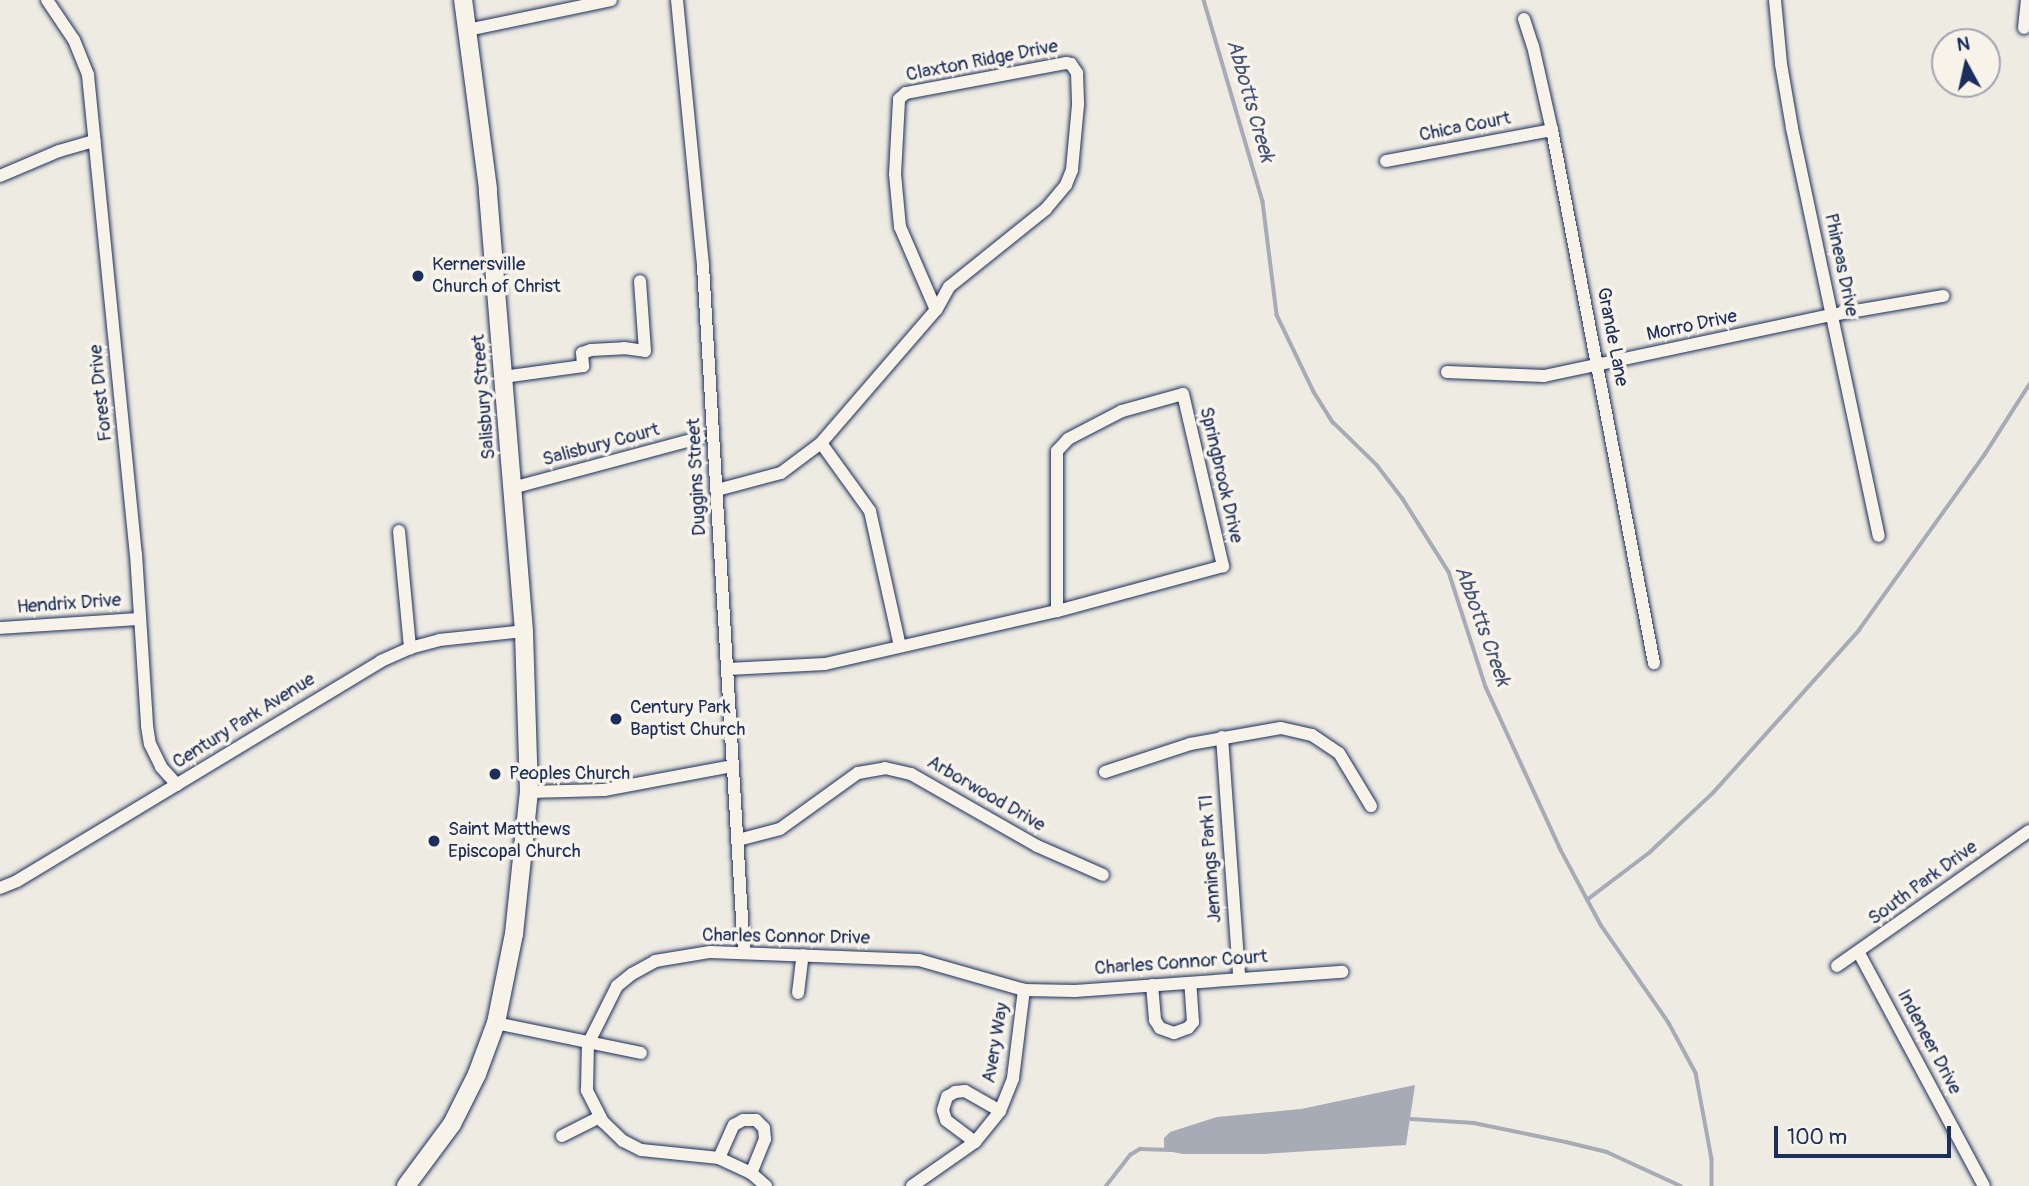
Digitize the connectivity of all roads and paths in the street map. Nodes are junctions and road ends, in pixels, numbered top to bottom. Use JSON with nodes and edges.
{"nodes":[{"id":1,"x":47,"y":0,"type":"edge"},
{"id":2,"x":463,"y":0,"type":"edge"},
{"id":3,"x":611,"y":0,"type":"edge"},
{"id":4,"x":677,"y":0,"type":"edge"},
{"id":5,"x":1775,"y":0,"type":"edge"},
{"id":6,"x":2027,"y":0,"type":"edge"},
{"id":7,"x":1524,"y":19,"type":"dead end"},
{"id":8,"x":2024,"y":28,"type":"dead end"},
{"id":9,"x":468,"y":30,"type":"junction"},
{"id":10,"x":1552,"y":131,"type":"junction"},
{"id":11,"x":95,"y":141,"type":"junction"},
{"id":12,"x":1386,"y":161,"type":"dead end"},
{"id":13,"x":0,"y":176,"type":"edge"},
{"id":14,"x":640,"y":281,"type":"dead end"},
{"id":15,"x":1943,"y":296,"type":"dead end"},
{"id":16,"x":936,"y":310,"type":"junction"},
{"id":17,"x":1832,"y":315,"type":"junction"},
{"id":18,"x":1599,"y":366,"type":"junction"},
{"id":19,"x":1447,"y":372,"type":"dead end"},
{"id":20,"x":503,"y":377,"type":"junction"},
{"id":21,"x":699,"y":438,"type":"dead end"},
{"id":22,"x":821,"y":443,"type":"junction"},
{"id":23,"x":512,"y":488,"type":"junction"},
{"id":24,"x":717,"y":490,"type":"junction"},
{"id":25,"x":399,"y":531,"type":"dead end"},
{"id":26,"x":1879,"y":536,"type":"dead end"},
{"id":27,"x":1057,"y":611,"type":"junction"},
{"id":28,"x":139,"y":619,"type":"junction"},
{"id":29,"x":0,"y":628,"type":"edge"},
{"id":30,"x":524,"y":631,"type":"junction"},
{"id":31,"x":900,"y":646,"type":"junction"},
{"id":32,"x":410,"y":648,"type":"junction"},
{"id":33,"x":1654,"y":663,"type":"dead end"},
{"id":34,"x":728,"y":669,"type":"junction"},
{"id":35,"x":1222,"y":737,"type":"junction"},
{"id":36,"x":732,"y":766,"type":"junction"},
{"id":37,"x":1105,"y":772,"type":"dead end"},
{"id":38,"x":177,"y":785,"type":"junction"},
{"id":39,"x":529,"y":792,"type":"junction"},
{"id":40,"x":1371,"y":806,"type":"dead end"},
{"id":41,"x":2029,"y":831,"type":"edge"},
{"id":42,"x":738,"y":839,"type":"junction"},
{"id":43,"x":1103,"y":875,"type":"dead end"},
{"id":44,"x":0,"y":888,"type":"edge"},
{"id":45,"x":744,"y":952,"type":"junction"},
{"id":46,"x":1859,"y":953,"type":"junction"},
{"id":47,"x":803,"y":955,"type":"junction"},
{"id":48,"x":1838,"y":965,"type":"dead end"},
{"id":49,"x":1342,"y":972,"type":"dead end"},
{"id":50,"x":1239,"y":977,"type":"junction"},
{"id":51,"x":1190,"y":983,"type":"junction"},
{"id":52,"x":1152,"y":985,"type":"junction"},
{"id":53,"x":1024,"y":990,"type":"junction"},
{"id":54,"x":798,"y":993,"type":"dead end"},
{"id":55,"x":496,"y":1023,"type":"junction"},
{"id":56,"x":588,"y":1044,"type":"junction"},
{"id":57,"x":641,"y":1054,"type":"dead end"},
{"id":58,"x":1000,"y":1111,"type":"junction"},
{"id":59,"x":600,"y":1117,"type":"junction"},
{"id":60,"x":562,"y":1136,"type":"dead end"},
{"id":61,"x":975,"y":1142,"type":"junction"},
{"id":62,"x":719,"y":1158,"type":"junction"},
{"id":63,"x":751,"y":1173,"type":"junction"},
{"id":64,"x":406,"y":1186,"type":"edge"},
{"id":65,"x":766,"y":1186,"type":"edge"},
{"id":66,"x":912,"y":1186,"type":"edge"},
{"id":67,"x":1984,"y":1186,"type":"edge"}],
"edges":[{"from":1,"to":11,"type":"street","name":"Forest Drive"},
{"from":2,"to":9,"type":"main road","name":"Salisbury Street"},
{"from":3,"to":9,"type":"street"},
{"from":4,"to":24,"type":"street","name":"Duggins Street"},
{"from":5,"to":17,"type":"street","name":"Phineas Drive"},
{"from":6,"to":8,"type":"street"},
{"from":7,"to":10,"type":"street","name":"Grande Lane"},
{"from":9,"to":20,"type":"main road","name":"Salisbury Street"},
{"from":10,"to":12,"type":"street","name":"Chica Court"},
{"from":10,"to":18,"type":"street","name":"Grande Lane"},
{"from":11,"to":13,"type":"street"},
{"from":11,"to":28,"type":"street","name":"Forest Drive"},
{"from":14,"to":20,"type":"street"},
{"from":15,"to":17,"type":"street","name":"Morro Drive"},
{"from":16,"to":16,"type":"street","name":"Claxton Ridge Drive"},
{"from":16,"to":22,"type":"street","name":"Claxton Ridge Drive"},
{"from":17,"to":18,"type":"street","name":"Morro Drive"},
{"from":17,"to":26,"type":"street","name":"Phineas Drive"},
{"from":18,"to":19,"type":"street","name":"Morro Drive"},
{"from":18,"to":33,"type":"street","name":"Grande Lane"},
{"from":20,"to":23,"type":"main road","name":"Salisbury Street"},
{"from":21,"to":23,"type":"street","name":"Salisbury Court"},
{"from":22,"to":24,"type":"street","name":"Claxton Ridge Drive"},
{"from":22,"to":31,"type":"street"},
{"from":23,"to":30,"type":"main road","name":"Salisbury Street"},
{"from":24,"to":34,"type":"street","name":"Duggins Street"},
{"from":25,"to":32,"type":"street"},
{"from":27,"to":27,"type":"street","name":"Springbrook Drive"},
{"from":27,"to":31,"type":"street","name":"Springbrook Drive"},
{"from":28,"to":29,"type":"street","name":"Hendrix Drive"},
{"from":28,"to":38,"type":"street","name":"Forest Drive"},
{"from":30,"to":32,"type":"street","name":"Century Park Avenue"},
{"from":30,"to":39,"type":"main road","name":"Salisbury Street"},
{"from":31,"to":34,"type":"street","name":"Springbrook Drive"},
{"from":32,"to":38,"type":"street","name":"Century Park Avenue"},
{"from":34,"to":36,"type":"street","name":"Duggins Street"},
{"from":35,"to":37,"type":"street"},
{"from":35,"to":40,"type":"street"},
{"from":35,"to":50,"type":"street","name":"Jennings Park Tl"},
{"from":36,"to":39,"type":"street"},
{"from":36,"to":42,"type":"street","name":"Duggins Street"},
{"from":38,"to":44,"type":"street","name":"Century Park Avenue"},
{"from":39,"to":55,"type":"main road","name":"Salisbury Street"},
{"from":41,"to":46,"type":"street","name":"South Park Drive"},
{"from":42,"to":43,"type":"street","name":"Arborwood Drive"},
{"from":42,"to":45,"type":"street","name":"Duggins Street"},
{"from":45,"to":47,"type":"street","name":"Charles Connor Drive"},
{"from":45,"to":56,"type":"street","name":"Charles Connor Drive"},
{"from":46,"to":48,"type":"street","name":"South Park Drive"},
{"from":46,"to":67,"type":"street","name":"Indeneer Drive"},
{"from":47,"to":53,"type":"street","name":"Charles Connor Drive"},
{"from":47,"to":54,"type":"street"},
{"from":49,"to":50,"type":"street","name":"Charles Connor Court"},
{"from":50,"to":51,"type":"street","name":"Charles Connor Court"},
{"from":51,"to":52,"type":"street","name":"Charles Connor Court"},
{"from":51,"to":52,"type":"street"},
{"from":52,"to":53,"type":"street","name":"Charles Connor Court"},
{"from":53,"to":58,"type":"street","name":"Avery Way"},
{"from":55,"to":56,"type":"street"},
{"from":55,"to":64,"type":"main road","name":"Salisbury Street"},
{"from":56,"to":57,"type":"street"},
{"from":56,"to":59,"type":"street"},
{"from":58,"to":61,"type":"street","name":"Avery Way"},
{"from":58,"to":61,"type":"street"},
{"from":59,"to":60,"type":"street"},
{"from":59,"to":62,"type":"street"},
{"from":61,"to":66,"type":"street","name":"Avery Way"},
{"from":62,"to":63,"type":"street"},
{"from":62,"to":63,"type":"street"},
{"from":63,"to":65,"type":"street"}]}
